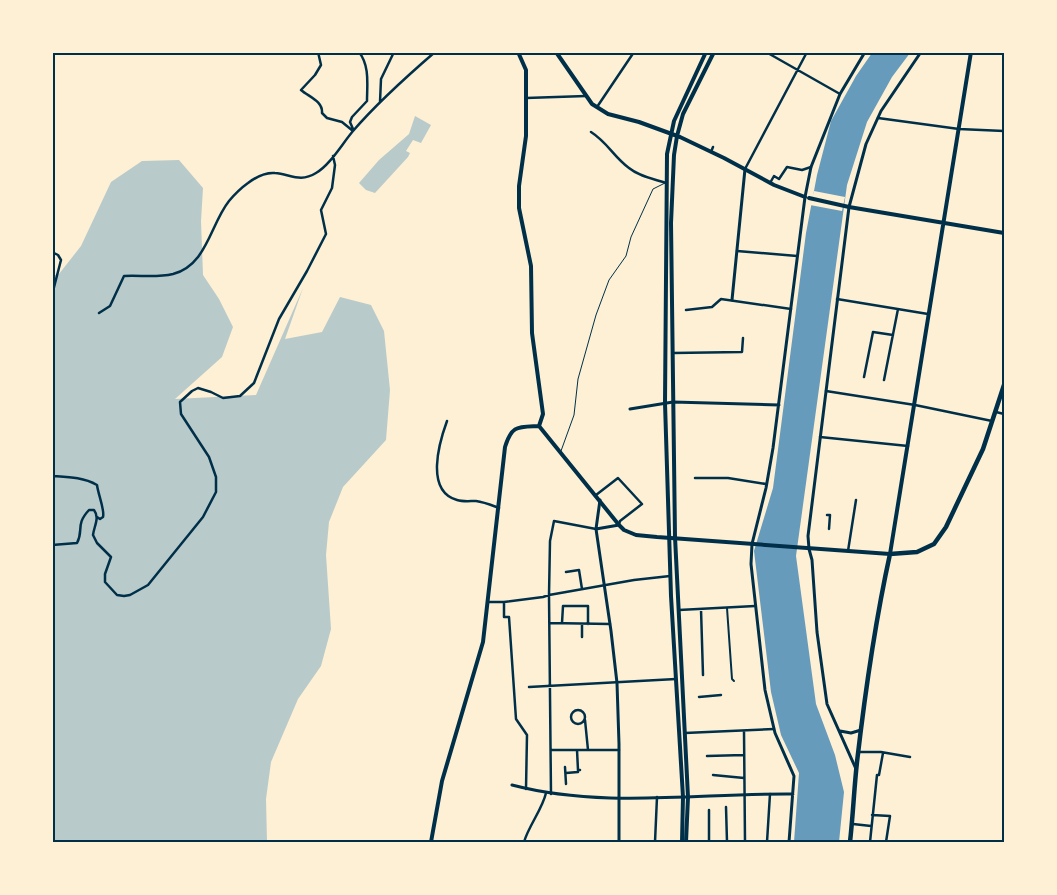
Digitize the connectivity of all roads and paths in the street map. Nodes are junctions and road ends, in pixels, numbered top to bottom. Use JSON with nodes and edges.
{"nodes":[{"id":1,"x":359,"y":52,"type":"edge"},
{"id":2,"x":394,"y":52,"type":"edge"},
{"id":3,"x":435,"y":52,"type":"edge"},
{"id":4,"x":518,"y":52,"type":"edge"},
{"id":5,"x":556,"y":52,"type":"edge"},
{"id":6,"x":634,"y":52,"type":"edge"},
{"id":7,"x":706,"y":52,"type":"edge"},
{"id":8,"x":714,"y":52,"type":"edge"},
{"id":9,"x":766,"y":52,"type":"edge"},
{"id":10,"x":807,"y":52,"type":"edge"},
{"id":11,"x":865,"y":52,"type":"edge"},
{"id":12,"x":921,"y":52,"type":"edge"},
{"id":13,"x":971,"y":52,"type":"edge"},
{"id":14,"x":318,"y":53,"type":"edge"},
{"id":15,"x":797,"y":71,"type":"junction"},
{"id":16,"x":840,"y":94,"type":"junction"},
{"id":17,"x":586,"y":96,"type":"junction"},
{"id":18,"x":526,"y":98,"type":"junction"},
{"id":19,"x":380,"y":102,"type":"junction"},
{"id":20,"x":597,"y":107,"type":"junction"},
{"id":21,"x":878,"y":118,"type":"junction"},
{"id":22,"x":959,"y":128,"type":"junction"},
{"id":23,"x":353,"y":130,"type":"junction"},
{"id":24,"x":1004,"y":131,"type":"edge"},
{"id":25,"x":591,"y":132,"type":"dead end"},
{"id":26,"x":670,"y":134,"type":"junction"},
{"id":27,"x":677,"y":136,"type":"junction"},
{"id":28,"x":333,"y":156,"type":"junction"},
{"id":29,"x":811,"y":167,"type":"junction"},
{"id":30,"x":745,"y":169,"type":"junction"},
{"id":31,"x":667,"y":183,"type":"junction"},
{"id":32,"x":770,"y":183,"type":"junction"},
{"id":33,"x":807,"y":198,"type":"junction"},
{"id":34,"x":847,"y":207,"type":"junction"},
{"id":35,"x":944,"y":223,"type":"junction"},
{"id":36,"x":1004,"y":233,"type":"edge"},
{"id":37,"x":737,"y":251,"type":"junction"},
{"id":38,"x":52,"y":252,"type":"edge"},
{"id":39,"x":797,"y":256,"type":"junction"},
{"id":40,"x":52,"y":295,"type":"edge"},
{"id":41,"x":837,"y":299,"type":"junction"},
{"id":42,"x":732,"y":300,"type":"junction"},
{"id":43,"x":791,"y":309,"type":"junction"},
{"id":44,"x":898,"y":309,"type":"junction"},
{"id":45,"x":686,"y":310,"type":"dead end"},
{"id":46,"x":99,"y":313,"type":"dead end"},
{"id":47,"x":929,"y":314,"type":"junction"},
{"id":48,"x":893,"y":335,"type":"junction"},
{"id":49,"x":743,"y":338,"type":"dead end"},
{"id":50,"x":671,"y":353,"type":"junction"},
{"id":51,"x":864,"y":377,"type":"dead end"},
{"id":52,"x":884,"y":380,"type":"dead end"},
{"id":53,"x":1004,"y":385,"type":"edge"},
{"id":54,"x":826,"y":391,"type":"junction"},
{"id":55,"x":672,"y":402,"type":"junction"},
{"id":56,"x":665,"y":403,"type":"junction"},
{"id":57,"x":779,"y":405,"type":"junction"},
{"id":58,"x":915,"y":405,"type":"junction"},
{"id":59,"x":630,"y":409,"type":"dead end"},
{"id":60,"x":996,"y":412,"type":"junction"},
{"id":61,"x":1004,"y":414,"type":"edge"},
{"id":62,"x":447,"y":421,"type":"dead end"},
{"id":63,"x":993,"y":422,"type":"junction"},
{"id":64,"x":539,"y":426,"type":"junction"},
{"id":65,"x":820,"y":437,"type":"junction"},
{"id":66,"x":908,"y":446,"type":"junction"},
{"id":67,"x":560,"y":452,"type":"junction"},
{"id":68,"x":52,"y":476,"type":"edge"},
{"id":69,"x":695,"y":478,"type":"dead end"},
{"id":70,"x":766,"y":484,"type":"junction"},
{"id":71,"x":596,"y":495,"type":"junction"},
{"id":72,"x":600,"y":500,"type":"junction"},
{"id":73,"x":856,"y":500,"type":"dead end"},
{"id":74,"x":498,"y":508,"type":"junction"},
{"id":75,"x":827,"y":515,"type":"dead end"},
{"id":76,"x":96,"y":517,"type":"junction"},
{"id":77,"x":619,"y":525,"type":"junction"},
{"id":78,"x":596,"y":529,"type":"junction"},
{"id":79,"x":829,"y":529,"type":"dead end"},
{"id":80,"x":669,"y":537,"type":"junction"},
{"id":81,"x":675,"y":538,"type":"junction"},
{"id":82,"x":752,"y":544,"type":"junction"},
{"id":83,"x":52,"y":545,"type":"edge"},
{"id":84,"x":809,"y":549,"type":"junction"},
{"id":85,"x":848,"y":551,"type":"junction"},
{"id":86,"x":890,"y":554,"type":"junction"},
{"id":87,"x":566,"y":572,"type":"dead end"},
{"id":88,"x":670,"y":576,"type":"junction"},
{"id":89,"x":605,"y":585,"type":"junction"},
{"id":90,"x":582,"y":589,"type":"junction"},
{"id":91,"x":549,"y":595,"type":"junction"},
{"id":92,"x":488,"y":602,"type":"junction"},
{"id":93,"x":504,"y":602,"type":"junction"},
{"id":94,"x":755,"y":606,"type":"junction"},
{"id":95,"x":727,"y":608,"type":"junction"},
{"id":96,"x":701,"y":609,"type":"junction"},
{"id":97,"x":678,"y":610,"type":"junction"},
{"id":98,"x":549,"y":623,"type":"junction"},
{"id":99,"x":562,"y":623,"type":"junction"},
{"id":100,"x":582,"y":624,"type":"junction"},
{"id":101,"x":588,"y":624,"type":"junction"},
{"id":102,"x":610,"y":624,"type":"junction"},
{"id":103,"x":582,"y":637,"type":"dead end"},
{"id":104,"x":702,"y":675,"type":"dead end"},
{"id":105,"x":676,"y":679,"type":"junction"},
{"id":106,"x":734,"y":681,"type":"dead end"},
{"id":107,"x":617,"y":683,"type":"junction"},
{"id":108,"x":550,"y":686,"type":"junction"},
{"id":109,"x":530,"y":687,"type":"dead end"},
{"id":110,"x":721,"y":695,"type":"dead end"},
{"id":111,"x":699,"y":696,"type":"dead end"},
{"id":112,"x":585,"y":719,"type":"junction"},
{"id":113,"x":774,"y":729,"type":"junction"},
{"id":114,"x":862,"y":730,"type":"junction"},
{"id":115,"x":744,"y":731,"type":"junction"},
{"id":116,"x":840,"y":731,"type":"junction"},
{"id":117,"x":685,"y":733,"type":"junction"},
{"id":118,"x":552,"y":750,"type":"junction"},
{"id":119,"x":577,"y":750,"type":"junction"},
{"id":120,"x":588,"y":750,"type":"junction"},
{"id":121,"x":619,"y":750,"type":"junction"},
{"id":122,"x":858,"y":752,"type":"junction"},
{"id":123,"x":883,"y":753,"type":"junction"},
{"id":124,"x":744,"y":754,"type":"junction"},
{"id":125,"x":707,"y":756,"type":"dead end"},
{"id":126,"x":910,"y":757,"type":"dead end"},
{"id":127,"x":565,"y":767,"type":"dead end"},
{"id":128,"x":856,"y":770,"type":"junction"},
{"id":129,"x":566,"y":773,"type":"junction"},
{"id":130,"x":713,"y":776,"type":"dead end"},
{"id":131,"x":744,"y":778,"type":"junction"},
{"id":132,"x":566,"y":784,"type":"dead end"},
{"id":133,"x":512,"y":785,"type":"dead end"},
{"id":134,"x":526,"y":789,"type":"junction"},
{"id":135,"x":546,"y":793,"type":"junction"},
{"id":136,"x":551,"y":794,"type":"junction"},
{"id":137,"x":745,"y":794,"type":"junction"},
{"id":138,"x":770,"y":794,"type":"junction"},
{"id":139,"x":793,"y":794,"type":"junction"},
{"id":140,"x":657,"y":797,"type":"junction"},
{"id":141,"x":686,"y":797,"type":"junction"},
{"id":142,"x":619,"y":798,"type":"junction"},
{"id":143,"x":726,"y":808,"type":"dead end"},
{"id":144,"x":709,"y":810,"type":"dead end"},
{"id":145,"x":872,"y":814,"type":"junction"},
{"id":146,"x":852,"y":824,"type":"junction"},
{"id":147,"x":871,"y":826,"type":"junction"},
{"id":148,"x":431,"y":842,"type":"edge"},
{"id":149,"x":524,"y":842,"type":"edge"},
{"id":150,"x":619,"y":842,"type":"edge"},
{"id":151,"x":655,"y":842,"type":"edge"},
{"id":152,"x":682,"y":842,"type":"edge"},
{"id":153,"x":686,"y":842,"type":"edge"},
{"id":154,"x":709,"y":842,"type":"edge"},
{"id":155,"x":726,"y":842,"type":"edge"},
{"id":156,"x":745,"y":842,"type":"edge"},
{"id":157,"x":767,"y":842,"type":"edge"},
{"id":158,"x":789,"y":842,"type":"edge"},
{"id":159,"x":850,"y":842,"type":"edge"},
{"id":160,"x":870,"y":842,"type":"edge"},
{"id":161,"x":886,"y":842,"type":"edge"}],
"edges":[{"from":1,"to":23,"type":"street"},
{"from":2,"to":19,"type":"street"},
{"from":3,"to":19,"type":"street"},
{"from":4,"to":18,"type":"main road"},
{"from":5,"to":17,"type":"main road"},
{"from":6,"to":20,"type":"street"},
{"from":7,"to":26,"type":"main road"},
{"from":8,"to":27,"type":"main road"},
{"from":9,"to":15,"type":"street"},
{"from":10,"to":15,"type":"street"},
{"from":11,"to":16,"type":"street"},
{"from":12,"to":21,"type":"street"},
{"from":13,"to":22,"type":"main road"},
{"from":14,"to":23,"type":"street"},
{"from":15,"to":16,"type":"street"},
{"from":15,"to":30,"type":"street"},
{"from":16,"to":29,"type":"street"},
{"from":17,"to":18,"type":"street"},
{"from":17,"to":20,"type":"main road"},
{"from":18,"to":64,"type":"main road"},
{"from":19,"to":23,"type":"street"},
{"from":20,"to":26,"type":"main road"},
{"from":21,"to":22,"type":"street"},
{"from":21,"to":34,"type":"street"},
{"from":22,"to":24,"type":"street"},
{"from":22,"to":35,"type":"main road"},
{"from":23,"to":28,"type":"street"},
{"from":25,"to":31,"type":"street"},
{"from":26,"to":27,"type":"main road"},
{"from":26,"to":31,"type":"main road"},
{"from":27,"to":30,"type":"main road"},
{"from":27,"to":50,"type":"main road"},
{"from":28,"to":46,"type":"street"},
{"from":28,"to":76,"type":"street"},
{"from":29,"to":32,"type":"street"},
{"from":29,"to":33,"type":"street"},
{"from":30,"to":32,"type":"main road"},
{"from":30,"to":37,"type":"street"},
{"from":31,"to":56,"type":"main road"},
{"from":31,"to":67,"type":"lane"},
{"from":32,"to":33,"type":"main road"},
{"from":33,"to":34,"type":"main road"},
{"from":33,"to":39,"type":"street"},
{"from":34,"to":35,"type":"main road"},
{"from":34,"to":41,"type":"street"},
{"from":35,"to":36,"type":"main road"},
{"from":35,"to":47,"type":"main road"},
{"from":37,"to":39,"type":"street"},
{"from":37,"to":42,"type":"street"},
{"from":38,"to":40,"type":"street"},
{"from":39,"to":43,"type":"street"},
{"from":41,"to":44,"type":"street"},
{"from":41,"to":54,"type":"street"},
{"from":42,"to":43,"type":"street"},
{"from":42,"to":45,"type":"street"},
{"from":43,"to":57,"type":"street"},
{"from":44,"to":47,"type":"street"},
{"from":44,"to":48,"type":"street"},
{"from":47,"to":58,"type":"main road"},
{"from":48,"to":51,"type":"street"},
{"from":48,"to":52,"type":"street"},
{"from":49,"to":50,"type":"street"},
{"from":50,"to":55,"type":"main road"},
{"from":53,"to":60,"type":"highway"},
{"from":54,"to":58,"type":"street"},
{"from":54,"to":65,"type":"street"},
{"from":55,"to":56,"type":"street"},
{"from":55,"to":57,"type":"street"},
{"from":55,"to":81,"type":"main road"},
{"from":56,"to":59,"type":"street"},
{"from":56,"to":80,"type":"main road"},
{"from":57,"to":70,"type":"street"},
{"from":58,"to":63,"type":"street"},
{"from":58,"to":66,"type":"main road"},
{"from":60,"to":61,"type":"street"},
{"from":60,"to":63,"type":"highway"},
{"from":62,"to":74,"type":"street"},
{"from":63,"to":86,"type":"highway"},
{"from":64,"to":67,"type":"main road"},
{"from":64,"to":74,"type":"main road"},
{"from":65,"to":66,"type":"street"},
{"from":65,"to":84,"type":"street"},
{"from":66,"to":86,"type":"main road"},
{"from":67,"to":71,"type":"main road"},
{"from":68,"to":76,"type":"street"},
{"from":69,"to":70,"type":"street"},
{"from":70,"to":82,"type":"street"},
{"from":71,"to":72,"type":"main road"},
{"from":71,"to":77,"type":"street"},
{"from":72,"to":77,"type":"main road"},
{"from":72,"to":78,"type":"street"},
{"from":73,"to":85,"type":"street"},
{"from":74,"to":92,"type":"main road"},
{"from":75,"to":79,"type":"street"},
{"from":76,"to":83,"type":"street"},
{"from":77,"to":78,"type":"street"},
{"from":77,"to":80,"type":"main road"},
{"from":78,"to":89,"type":"street"},
{"from":78,"to":91,"type":"street"},
{"from":80,"to":81,"type":"main road"},
{"from":80,"to":88,"type":"main road"},
{"from":81,"to":82,"type":"main road"},
{"from":81,"to":97,"type":"main road"},
{"from":82,"to":84,"type":"main road"},
{"from":82,"to":94,"type":"street"},
{"from":84,"to":85,"type":"main road"},
{"from":84,"to":116,"type":"street"},
{"from":85,"to":86,"type":"main road"},
{"from":86,"to":114,"type":"highway"},
{"from":87,"to":90,"type":"street"},
{"from":88,"to":89,"type":"street"},
{"from":88,"to":105,"type":"main road"},
{"from":89,"to":90,"type":"street"},
{"from":89,"to":102,"type":"street"},
{"from":90,"to":91,"type":"street"},
{"from":91,"to":93,"type":"street"},
{"from":91,"to":98,"type":"street"},
{"from":92,"to":93,"type":"street"},
{"from":92,"to":148,"type":"main road"},
{"from":93,"to":134,"type":"street"},
{"from":94,"to":95,"type":"street"},
{"from":94,"to":113,"type":"street"},
{"from":95,"to":96,"type":"street"},
{"from":95,"to":106,"type":"street"},
{"from":96,"to":97,"type":"street"},
{"from":96,"to":104,"type":"street"},
{"from":97,"to":117,"type":"main road"},
{"from":98,"to":99,"type":"street"},
{"from":98,"to":108,"type":"street"},
{"from":99,"to":100,"type":"street"},
{"from":99,"to":101,"type":"street"},
{"from":100,"to":101,"type":"street"},
{"from":100,"to":103,"type":"street"},
{"from":101,"to":102,"type":"street"},
{"from":102,"to":107,"type":"street"},
{"from":105,"to":107,"type":"street"},
{"from":105,"to":141,"type":"main road"},
{"from":107,"to":108,"type":"street"},
{"from":107,"to":121,"type":"street"},
{"from":108,"to":109,"type":"street"},
{"from":108,"to":118,"type":"street"},
{"from":110,"to":111,"type":"street"},
{"from":112,"to":112,"type":"street"},
{"from":112,"to":120,"type":"street"},
{"from":113,"to":115,"type":"street"},
{"from":113,"to":139,"type":"street"},
{"from":114,"to":116,"type":"street"},
{"from":114,"to":122,"type":"highway"},
{"from":115,"to":117,"type":"street"},
{"from":115,"to":124,"type":"street"},
{"from":116,"to":128,"type":"street"},
{"from":117,"to":141,"type":"main road"},
{"from":118,"to":119,"type":"street"},
{"from":118,"to":136,"type":"street"},
{"from":119,"to":120,"type":"street"},
{"from":119,"to":129,"type":"street"},
{"from":120,"to":121,"type":"street"},
{"from":121,"to":142,"type":"street"},
{"from":122,"to":123,"type":"street"},
{"from":122,"to":128,"type":"highway"},
{"from":123,"to":126,"type":"street"},
{"from":123,"to":145,"type":"street"},
{"from":124,"to":125,"type":"street"},
{"from":124,"to":131,"type":"street"},
{"from":127,"to":129,"type":"street"},
{"from":128,"to":146,"type":"highway"},
{"from":129,"to":132,"type":"street"},
{"from":130,"to":131,"type":"street"},
{"from":131,"to":137,"type":"street"},
{"from":133,"to":134,"type":"street"},
{"from":134,"to":135,"type":"street"},
{"from":135,"to":136,"type":"street"},
{"from":135,"to":149,"type":"street"},
{"from":136,"to":142,"type":"street"},
{"from":137,"to":138,"type":"street"},
{"from":137,"to":141,"type":"street"},
{"from":137,"to":156,"type":"street"},
{"from":138,"to":139,"type":"street"},
{"from":138,"to":157,"type":"street"},
{"from":139,"to":158,"type":"street"},
{"from":140,"to":141,"type":"street"},
{"from":140,"to":142,"type":"street"},
{"from":140,"to":151,"type":"street"},
{"from":141,"to":152,"type":"main road"},
{"from":141,"to":153,"type":"main road"},
{"from":142,"to":150,"type":"street"},
{"from":143,"to":155,"type":"street"},
{"from":144,"to":154,"type":"street"},
{"from":145,"to":147,"type":"street"},
{"from":145,"to":161,"type":"street"},
{"from":146,"to":147,"type":"street"},
{"from":146,"to":159,"type":"highway"},
{"from":147,"to":160,"type":"street"}]}
